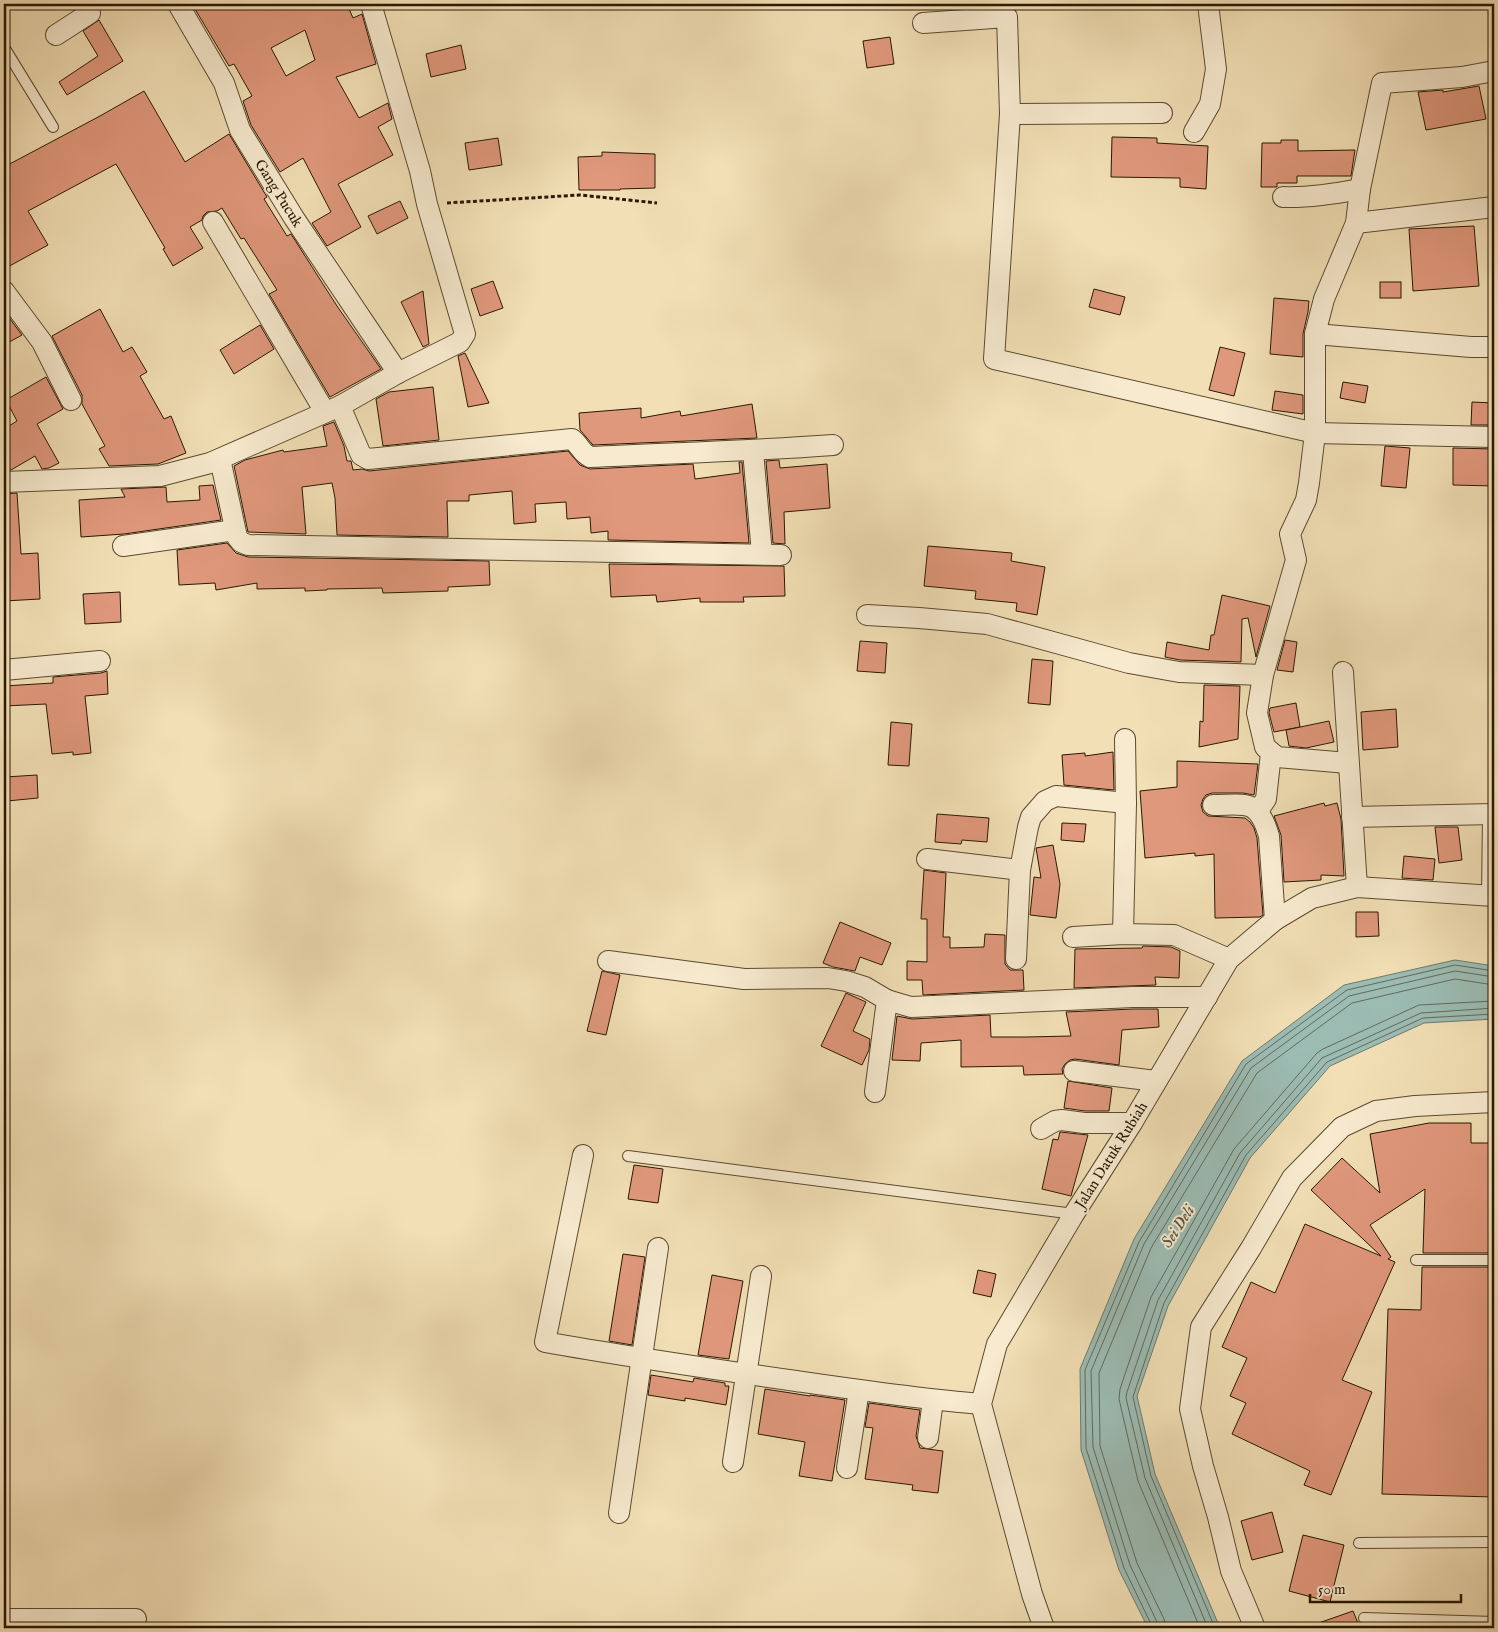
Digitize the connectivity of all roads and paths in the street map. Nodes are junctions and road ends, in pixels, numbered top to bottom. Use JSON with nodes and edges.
{"nodes":[{"id":1,"x":89,"y":4,"type":"edge"},
{"id":2,"x":178,"y":4,"type":"edge"},
{"id":3,"x":370,"y":4,"type":"edge"},
{"id":4,"x":1208,"y":4,"type":"edge"},
{"id":5,"x":1007,"y":10,"type":"edge"},
{"id":6,"x":923,"y":23,"type":"dead end"},
{"id":7,"x":56,"y":35,"type":"dead end"},
{"id":8,"x":4,"y":47,"type":"edge"},
{"id":9,"x":1494,"y":71,"type":"edge"},
{"id":10,"x":1010,"y":114,"type":"junction"},
{"id":11,"x":1162,"y":114,"type":"dead end"},
{"id":12,"x":53,"y":127,"type":"dead end"},
{"id":13,"x":1194,"y":132,"type":"dead end"},
{"id":14,"x":1360,"y":189,"type":"junction"},
{"id":15,"x":1283,"y":197,"type":"dead end"},
{"id":16,"x":657,"y":203,"type":"dead end"},
{"id":17,"x":427,"y":204,"type":"junction"},
{"id":18,"x":1494,"y":206,"type":"edge"},
{"id":19,"x":213,"y":222,"type":"dead end"},
{"id":20,"x":1356,"y":223,"type":"junction"},
{"id":21,"x":4,"y":291,"type":"edge"},
{"id":22,"x":1314,"y":334,"type":"junction"},
{"id":23,"x":1494,"y":347,"type":"edge"},
{"id":24,"x":398,"y":373,"type":"junction"},
{"id":25,"x":71,"y":400,"type":"dead end"},
{"id":26,"x":332,"y":409,"type":"junction"},
{"id":27,"x":1315,"y":433,"type":"junction"},
{"id":28,"x":1494,"y":437,"type":"edge"},
{"id":29,"x":833,"y":445,"type":"dead end"},
{"id":30,"x":753,"y":451,"type":"junction"},
{"id":31,"x":220,"y":459,"type":"junction"},
{"id":32,"x":4,"y":482,"type":"edge"},
{"id":33,"x":235,"y":530,"type":"junction"},
{"id":34,"x":123,"y":546,"type":"dead end"},
{"id":35,"x":867,"y":615,"type":"dead end"},
{"id":36,"x":100,"y":661,"type":"dead end"},
{"id":37,"x":4,"y":670,"type":"edge"},
{"id":38,"x":1343,"y":672,"type":"dead end"},
{"id":39,"x":1263,"y":675,"type":"junction"},
{"id":40,"x":1125,"y":739,"type":"dead end"},
{"id":41,"x":1271,"y":753,"type":"junction"},
{"id":42,"x":1348,"y":763,"type":"junction"},
{"id":43,"x":1126,"y":803,"type":"junction"},
{"id":44,"x":1213,"y":804,"type":"dead end"},
{"id":45,"x":1258,"y":811,"type":"junction"},
{"id":46,"x":1494,"y":814,"type":"edge"},
{"id":47,"x":1352,"y":816,"type":"junction"},
{"id":48,"x":927,"y":859,"type":"dead end"},
{"id":49,"x":1020,"y":870,"type":"junction"},
{"id":50,"x":1357,"y":887,"type":"junction"},
{"id":51,"x":1493,"y":896,"type":"edge"},
{"id":52,"x":1275,"y":920,"type":"junction"},
{"id":53,"x":1123,"y":934,"type":"junction"},
{"id":54,"x":1073,"y":937,"type":"dead end"},
{"id":55,"x":1229,"y":959,"type":"junction"},
{"id":56,"x":1016,"y":960,"type":"dead end"},
{"id":57,"x":608,"y":961,"type":"dead end"},
{"id":58,"x":1207,"y":997,"type":"junction"},
{"id":59,"x":887,"y":1000,"type":"junction"},
{"id":60,"x":1074,"y":1071,"type":"dead end"},
{"id":61,"x":1156,"y":1081,"type":"junction"},
{"id":62,"x":875,"y":1092,"type":"dead end"},
{"id":63,"x":1494,"y":1102,"type":"edge"},
{"id":64,"x":1132,"y":1123,"type":"junction"},
{"id":65,"x":1040,"y":1129,"type":"dead end"},
{"id":66,"x":583,"y":1156,"type":"dead end"},
{"id":67,"x":628,"y":1156,"type":"dead end"},
{"id":68,"x":1074,"y":1214,"type":"junction"},
{"id":69,"x":658,"y":1248,"type":"dead end"},
{"id":70,"x":1416,"y":1260,"type":"dead end"},
{"id":71,"x":1494,"y":1260,"type":"edge"},
{"id":72,"x":761,"y":1276,"type":"dead end"},
{"id":73,"x":642,"y":1359,"type":"junction"},
{"id":74,"x":746,"y":1374,"type":"junction"},
{"id":75,"x":859,"y":1390,"type":"junction"},
{"id":76,"x":933,"y":1400,"type":"junction"},
{"id":77,"x":981,"y":1404,"type":"junction"},
{"id":78,"x":928,"y":1438,"type":"dead end"},
{"id":79,"x":733,"y":1462,"type":"dead end"},
{"id":80,"x":847,"y":1468,"type":"dead end"},
{"id":81,"x":619,"y":1513,"type":"dead end"},
{"id":82,"x":1494,"y":1542,"type":"edge"},
{"id":83,"x":1359,"y":1543,"type":"dead end"},
{"id":84,"x":4,"y":1618,"type":"edge"},
{"id":85,"x":1364,"y":1618,"type":"dead end"},
{"id":86,"x":136,"y":1619,"type":"dead end"},
{"id":87,"x":1494,"y":1622,"type":"edge"},
{"id":88,"x":1044,"y":1628,"type":"edge"},
{"id":89,"x":1255,"y":1628,"type":"edge"}],
"edges":[{"from":1,"to":7,"type":"street"},
{"from":2,"to":24,"type":"street","name":"Gang Pucuk"},
{"from":3,"to":17,"type":"street"},
{"from":4,"to":13,"type":"street"},
{"from":5,"to":6,"type":"street"},
{"from":5,"to":10,"type":"street"},
{"from":8,"to":12,"type":"lane"},
{"from":9,"to":14,"type":"street"},
{"from":10,"to":11,"type":"street"},
{"from":10,"to":27,"type":"street"},
{"from":14,"to":15,"type":"street"},
{"from":14,"to":20,"type":"street"},
{"from":16,"to":17,"type":"path"},
{"from":17,"to":24,"type":"street"},
{"from":18,"to":20,"type":"street"},
{"from":19,"to":26,"type":"street"},
{"from":20,"to":22,"type":"street"},
{"from":21,"to":25,"type":"street"},
{"from":22,"to":23,"type":"street"},
{"from":22,"to":27,"type":"street"},
{"from":24,"to":26,"type":"street"},
{"from":26,"to":30,"type":"street"},
{"from":26,"to":31,"type":"street"},
{"from":27,"to":28,"type":"street"},
{"from":27,"to":39,"type":"street"},
{"from":29,"to":30,"type":"street"},
{"from":30,"to":33,"type":"street"},
{"from":31,"to":32,"type":"street"},
{"from":31,"to":33,"type":"street"},
{"from":33,"to":34,"type":"street"},
{"from":35,"to":39,"type":"street"},
{"from":36,"to":37,"type":"street"},
{"from":38,"to":42,"type":"street"},
{"from":39,"to":41,"type":"street"},
{"from":40,"to":43,"type":"street"},
{"from":41,"to":42,"type":"street"},
{"from":41,"to":45,"type":"street"},
{"from":42,"to":47,"type":"street"},
{"from":43,"to":49,"type":"street"},
{"from":43,"to":53,"type":"street"},
{"from":44,"to":45,"type":"street"},
{"from":45,"to":52,"type":"street"},
{"from":46,"to":47,"type":"street"},
{"from":46,"to":51,"type":"street"},
{"from":47,"to":50,"type":"street"},
{"from":48,"to":49,"type":"street"},
{"from":49,"to":56,"type":"street"},
{"from":50,"to":51,"type":"street","name":"Jalan Datuk Rubiah"},
{"from":50,"to":52,"type":"street","name":"Jalan Datuk Rubiah"},
{"from":52,"to":55,"type":"street","name":"Jalan Datuk Rubiah"},
{"from":53,"to":54,"type":"street"},
{"from":53,"to":55,"type":"street"},
{"from":55,"to":58,"type":"street","name":"Jalan Datuk Rubiah"},
{"from":57,"to":59,"type":"street"},
{"from":58,"to":59,"type":"street"},
{"from":58,"to":61,"type":"street","name":"Jalan Datuk Rubiah"},
{"from":59,"to":62,"type":"street"},
{"from":60,"to":61,"type":"street"},
{"from":61,"to":64,"type":"street","name":"Jalan Datuk Rubiah"},
{"from":63,"to":89,"type":"street"},
{"from":64,"to":65,"type":"street"},
{"from":64,"to":68,"type":"street","name":"Jalan Datuk Rubiah"},
{"from":66,"to":73,"type":"street"},
{"from":67,"to":68,"type":"lane"},
{"from":68,"to":77,"type":"street","name":"Jalan Datuk Rubiah"},
{"from":69,"to":73,"type":"street"},
{"from":70,"to":71,"type":"lane"},
{"from":72,"to":74,"type":"street"},
{"from":73,"to":74,"type":"street"},
{"from":73,"to":81,"type":"street"},
{"from":74,"to":75,"type":"street"},
{"from":74,"to":79,"type":"street"},
{"from":75,"to":76,"type":"street"},
{"from":75,"to":80,"type":"street"},
{"from":76,"to":77,"type":"street"},
{"from":76,"to":78,"type":"street"},
{"from":77,"to":88,"type":"street","name":"Jalan Datuk Rubiah"},
{"from":82,"to":83,"type":"lane"},
{"from":84,"to":86,"type":"street"},
{"from":85,"to":87,"type":"lane"}]}
